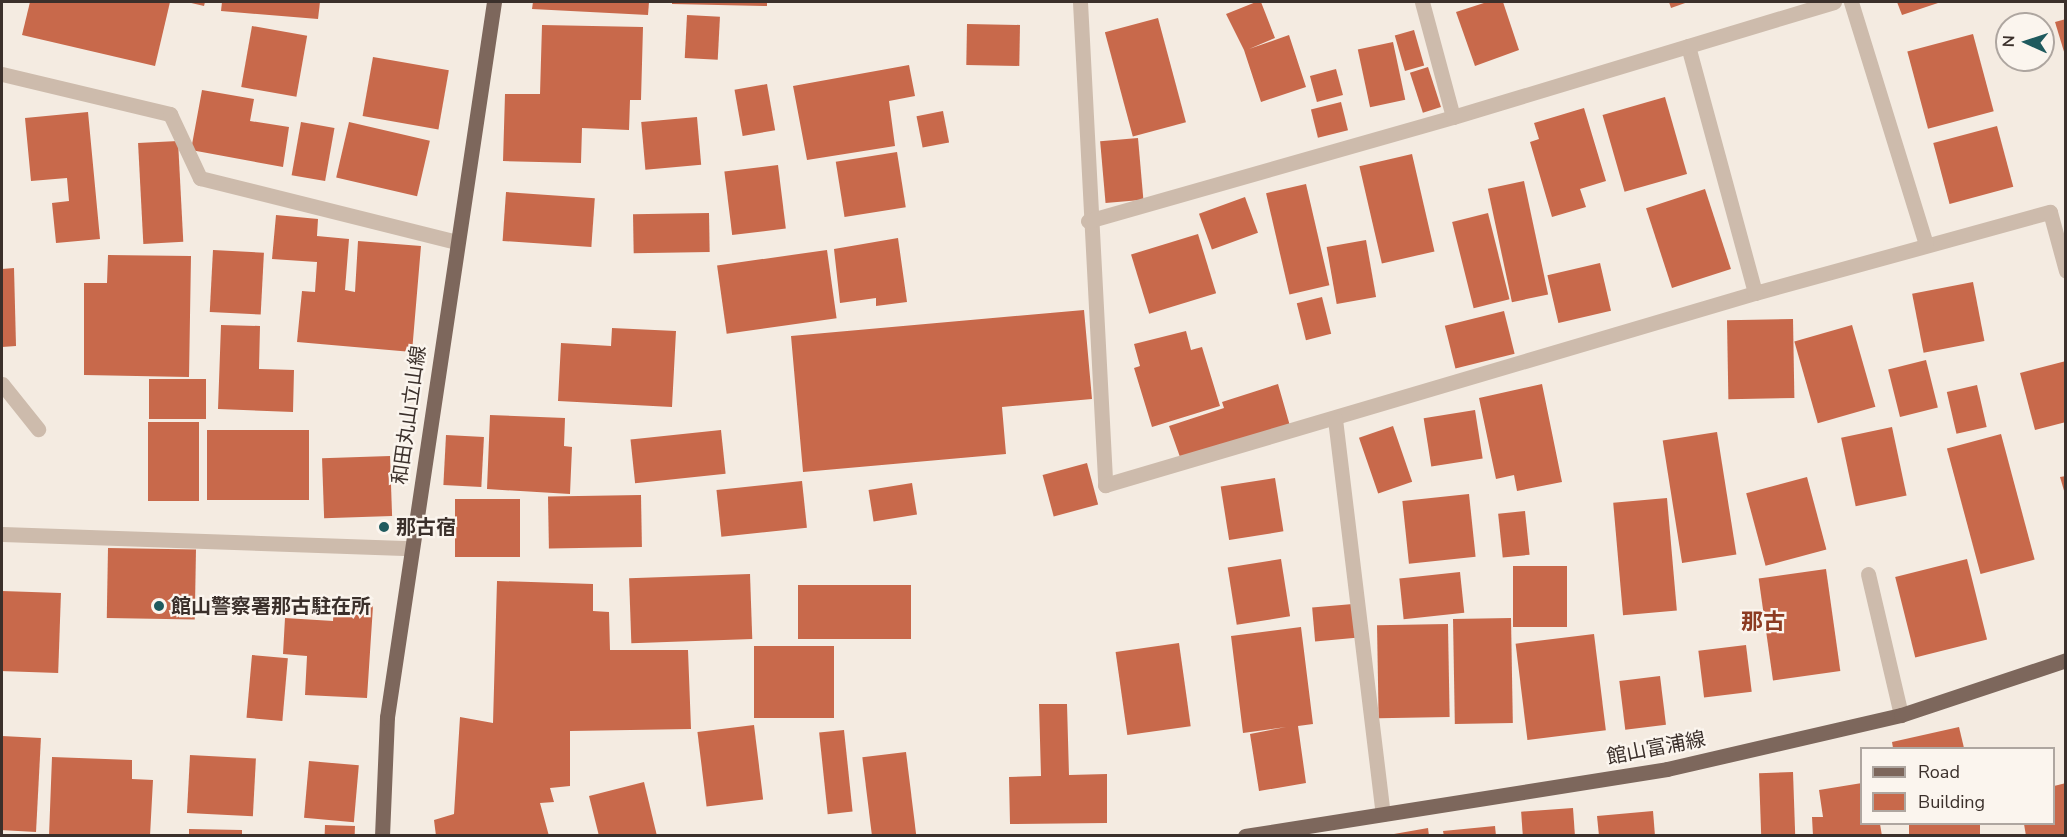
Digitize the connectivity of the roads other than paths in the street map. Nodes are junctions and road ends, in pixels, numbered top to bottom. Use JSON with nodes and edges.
{"nodes":[{"id":1,"x":494,"y":2,"type":"edge"},
{"id":2,"x":1080,"y":2,"type":"edge"},
{"id":3,"x":1422,"y":2,"type":"edge"},
{"id":4,"x":1834,"y":2,"type":"edge"},
{"id":5,"x":1851,"y":2,"type":"edge"},
{"id":6,"x":1688,"y":46,"type":"junction"},
{"id":7,"x":2,"y":74,"type":"edge"},
{"id":8,"x":1453,"y":117,"type":"junction"},
{"id":9,"x":1088,"y":221,"type":"junction"},
{"id":10,"x":456,"y":242,"type":"junction"},
{"id":11,"x":1926,"y":244,"type":"junction"},
{"id":12,"x":2066,"y":271,"type":"edge"},
{"id":13,"x":1755,"y":293,"type":"junction"},
{"id":14,"x":2,"y":384,"type":"edge"},
{"id":15,"x":1335,"y":419,"type":"junction"},
{"id":16,"x":39,"y":429,"type":"dead end"},
{"id":17,"x":2,"y":534,"type":"edge"},
{"id":18,"x":411,"y":548,"type":"junction"},
{"id":19,"x":1868,"y":574,"type":"dead end"},
{"id":20,"x":2066,"y":660,"type":"edge"},
{"id":21,"x":1901,"y":715,"type":"junction"},
{"id":22,"x":1383,"y":814,"type":"junction"},
{"id":23,"x":1330,"y":829,"type":"edge"},
{"id":24,"x":382,"y":836,"type":"edge"},
{"id":25,"x":1245,"y":836,"type":"edge"}],
"edges":[{"from":1,"to":10,"type":"main road","name":"和田丸山立山線"},
{"from":2,"to":9,"type":"street"},
{"from":3,"to":8,"type":"street"},
{"from":4,"to":6,"type":"street"},
{"from":5,"to":11,"type":"street"},
{"from":6,"to":8,"type":"street"},
{"from":6,"to":13,"type":"street"},
{"from":7,"to":10,"type":"street"},
{"from":8,"to":9,"type":"street"},
{"from":9,"to":15,"type":"street"},
{"from":10,"to":18,"type":"main road","name":"和田丸山立山線"},
{"from":11,"to":12,"type":"street"},
{"from":11,"to":13,"type":"street"},
{"from":13,"to":15,"type":"street"},
{"from":14,"to":16,"type":"street"},
{"from":15,"to":22,"type":"street"},
{"from":17,"to":18,"type":"street"},
{"from":18,"to":24,"type":"main road","name":"和田丸山立山線"},
{"from":19,"to":21,"type":"street"},
{"from":20,"to":21,"type":"main road","name":"館山富浦線"},
{"from":21,"to":22,"type":"main road","name":"館山富浦線"},
{"from":22,"to":23,"type":"main road","name":"館山富浦線"},
{"from":23,"to":25,"type":"main road","name":"館山富浦線"}]}
